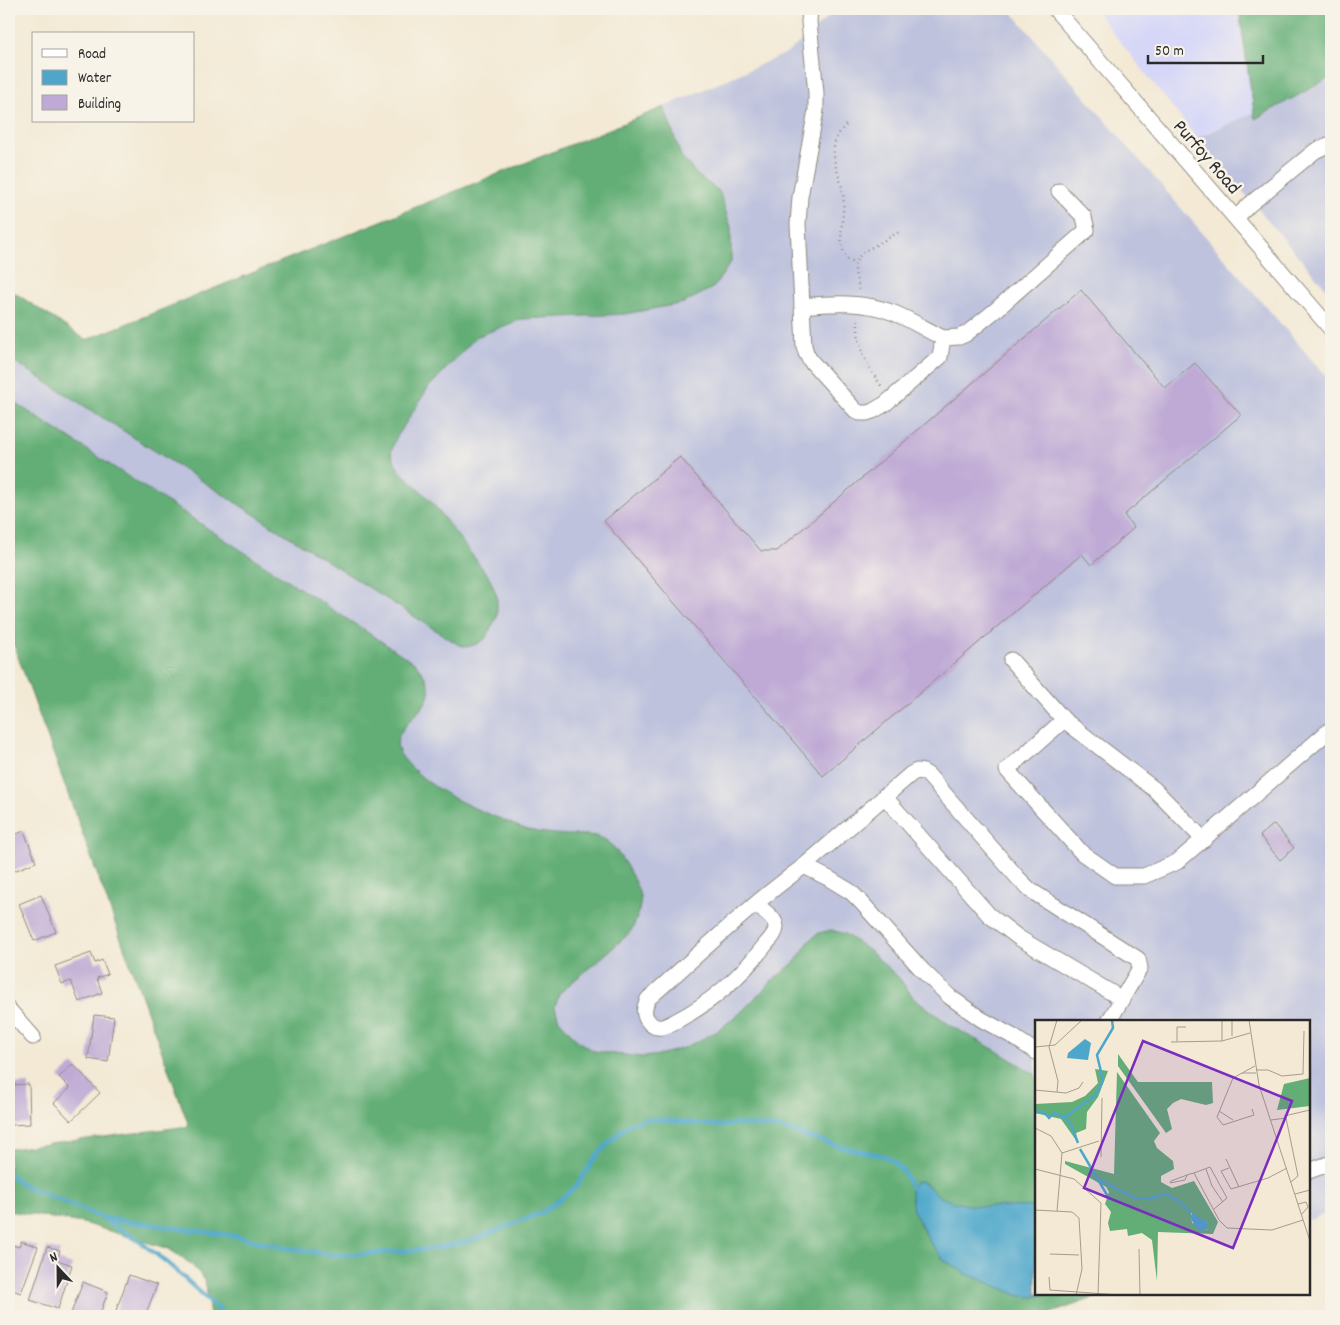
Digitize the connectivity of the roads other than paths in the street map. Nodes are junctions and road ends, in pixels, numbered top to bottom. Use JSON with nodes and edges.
{"nodes":[{"id":1,"x":810,"y":9,"type":"edge"},
{"id":2,"x":1055,"y":9,"type":"edge"},
{"id":3,"x":1330,"y":144,"type":"edge"},
{"id":4,"x":1058,"y":191,"type":"dead end"},
{"id":5,"x":1236,"y":218,"type":"junction"},
{"id":6,"x":802,"y":306,"type":"junction"},
{"id":7,"x":1331,"y":329,"type":"edge"},
{"id":8,"x":943,"y":338,"type":"junction"},
{"id":9,"x":1011,"y":660,"type":"dead end"},
{"id":10,"x":1064,"y":720,"type":"junction"},
{"id":11,"x":1331,"y":729,"type":"edge"},
{"id":12,"x":884,"y":796,"type":"junction"},
{"id":13,"x":1204,"y":840,"type":"junction"},
{"id":14,"x":804,"y":866,"type":"junction"},
{"id":15,"x":756,"y":904,"type":"junction"},
{"id":16,"x":1122,"y":999,"type":"junction"},
{"id":17,"x":9,"y":1010,"type":"edge"},
{"id":18,"x":1110,"y":1020,"type":"edge"},
{"id":19,"x":33,"y":1037,"type":"dead end"},
{"id":20,"x":1035,"y":1051,"type":"edge"},
{"id":21,"x":1331,"y":1163,"type":"edge"},
{"id":22,"x":1310,"y":1171,"type":"edge"}],
"edges":[{"from":1,"to":6,"type":"street"},
{"from":2,"to":5,"type":"street","name":"Purfoy Road"},
{"from":3,"to":5,"type":"street"},
{"from":4,"to":8,"type":"street"},
{"from":5,"to":7,"type":"street","name":"Purfoy Road"},
{"from":6,"to":8,"type":"street"},
{"from":6,"to":8,"type":"street"},
{"from":9,"to":10,"type":"street"},
{"from":10,"to":13,"type":"street"},
{"from":10,"to":13,"type":"street"},
{"from":11,"to":13,"type":"street"},
{"from":12,"to":14,"type":"street"},
{"from":12,"to":16,"type":"street"},
{"from":12,"to":16,"type":"street"},
{"from":14,"to":15,"type":"street"},
{"from":14,"to":20,"type":"street"},
{"from":15,"to":15,"type":"street"},
{"from":16,"to":18,"type":"street"},
{"from":17,"to":19,"type":"street"},
{"from":21,"to":22,"type":"street"}]}
